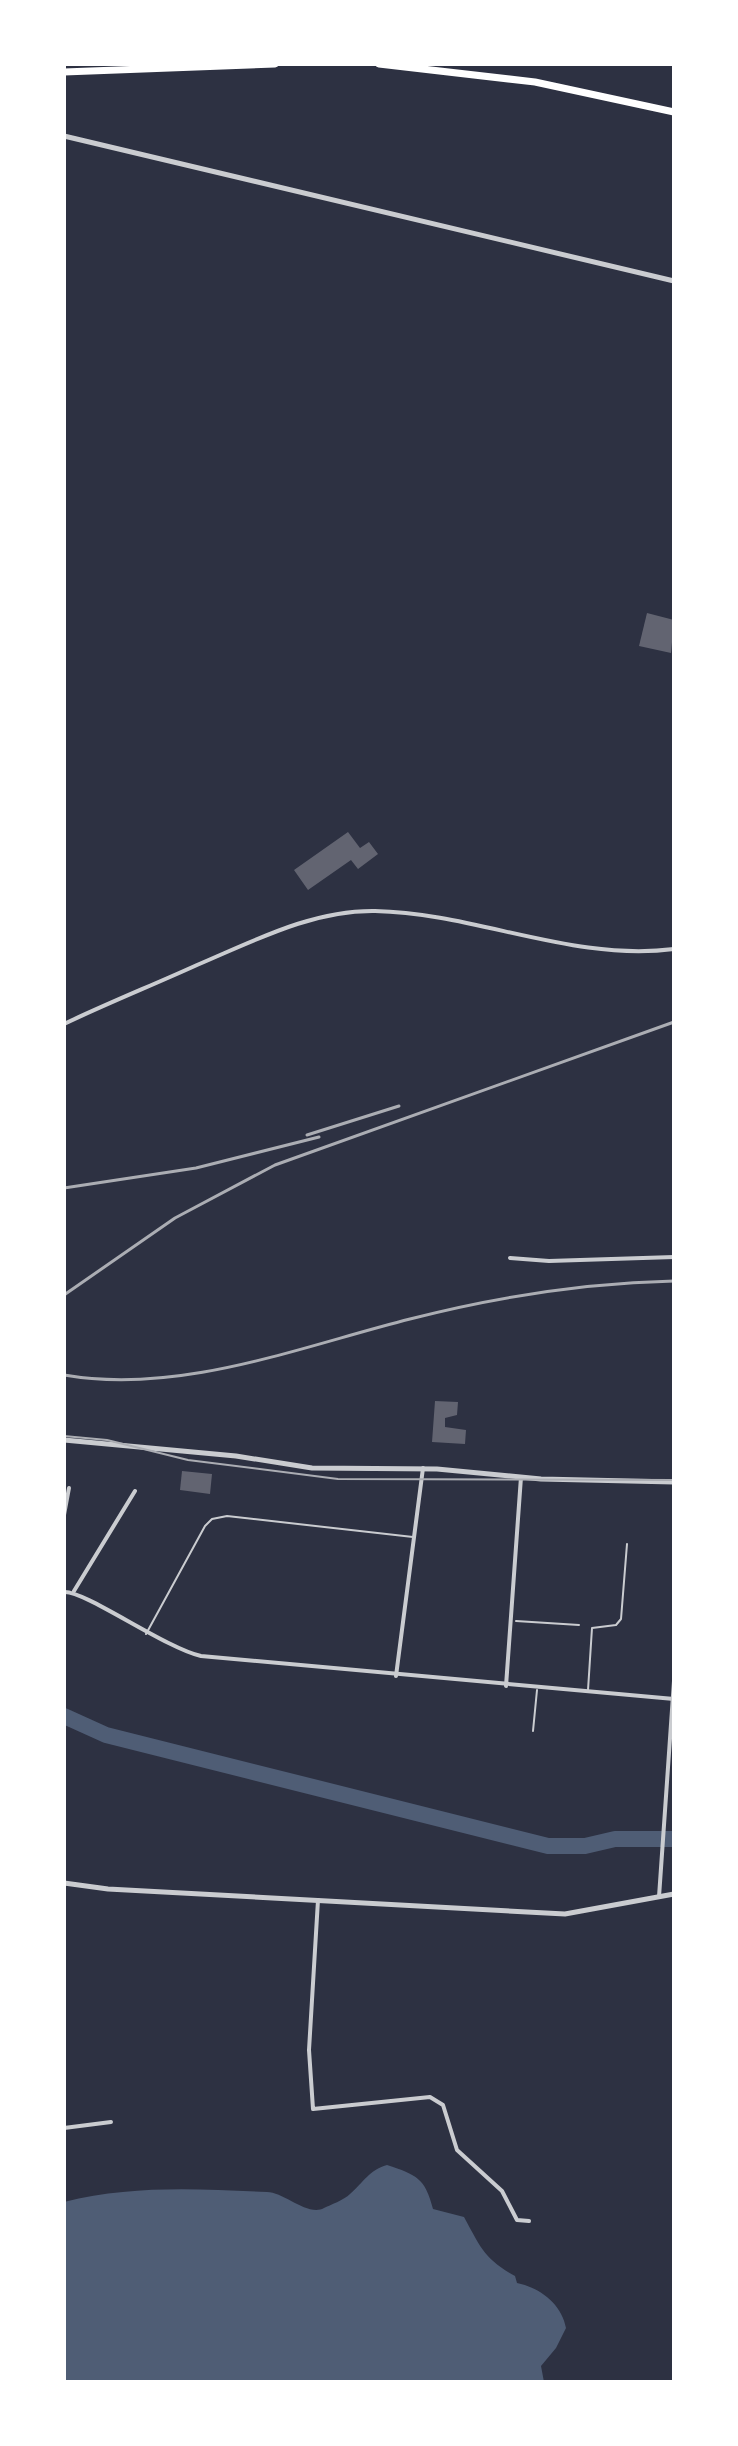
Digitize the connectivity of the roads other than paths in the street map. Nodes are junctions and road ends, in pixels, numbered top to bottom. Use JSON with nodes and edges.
{"nodes":[{"id":1,"x":275,"y":64,"type":"edge"},
{"id":2,"x":379,"y":64,"type":"edge"},
{"id":3,"x":64,"y":72,"type":"edge"},
{"id":4,"x":674,"y":112,"type":"edge"},
{"id":5,"x":64,"y":136,"type":"edge"},
{"id":6,"x":674,"y":281,"type":"edge"},
{"id":7,"x":674,"y":949,"type":"edge"},
{"id":8,"x":64,"y":1024,"type":"edge"},
{"id":9,"x":674,"y":1257,"type":"edge"},
{"id":10,"x":510,"y":1258,"type":"dead end"},
{"id":11,"x":64,"y":1440,"type":"edge"},
{"id":12,"x":423,"y":1468,"type":"junction"},
{"id":13,"x":521,"y":1477,"type":"junction"},
{"id":14,"x":674,"y":1482,"type":"edge"},
{"id":15,"x":69,"y":1488,"type":"dead end"},
{"id":16,"x":135,"y":1491,"type":"dead end"},
{"id":17,"x":64,"y":1515,"type":"edge"},
{"id":18,"x":414,"y":1537,"type":"junction"},
{"id":19,"x":627,"y":1544,"type":"dead end"},
{"id":20,"x":74,"y":1591,"type":"junction"},
{"id":21,"x":64,"y":1592,"type":"edge"},
{"id":22,"x":516,"y":1621,"type":"dead end"},
{"id":23,"x":579,"y":1625,"type":"dead end"},
{"id":24,"x":146,"y":1634,"type":"junction"},
{"id":25,"x":396,"y":1676,"type":"junction"},
{"id":26,"x":674,"y":1681,"type":"edge"},
{"id":27,"x":506,"y":1686,"type":"junction"},
{"id":28,"x":537,"y":1688,"type":"junction"},
{"id":29,"x":588,"y":1693,"type":"junction"},
{"id":30,"x":673,"y":1699,"type":"edge"},
{"id":31,"x":533,"y":1731,"type":"dead end"},
{"id":32,"x":64,"y":1883,"type":"edge"},
{"id":33,"x":674,"y":1894,"type":"edge"},
{"id":34,"x":659,"y":1897,"type":"junction"},
{"id":35,"x":318,"y":1900,"type":"junction"},
{"id":36,"x":111,"y":2122,"type":"dead end"},
{"id":37,"x":64,"y":2128,"type":"edge"},
{"id":38,"x":529,"y":2221,"type":"dead end"}],
"edges":[{"from":1,"to":3,"type":"main road"},
{"from":2,"to":4,"type":"main road"},
{"from":5,"to":6,"type":"street"},
{"from":7,"to":8,"type":"street"},
{"from":9,"to":10,"type":"street"},
{"from":11,"to":12,"type":"street"},
{"from":12,"to":13,"type":"street"},
{"from":12,"to":18,"type":"street"},
{"from":13,"to":14,"type":"street"},
{"from":13,"to":27,"type":"street"},
{"from":15,"to":17,"type":"street"},
{"from":16,"to":20,"type":"street"},
{"from":18,"to":24,"type":"lane"},
{"from":18,"to":25,"type":"street"},
{"from":19,"to":29,"type":"lane"},
{"from":20,"to":21,"type":"street"},
{"from":20,"to":24,"type":"street"},
{"from":22,"to":23,"type":"lane"},
{"from":24,"to":25,"type":"street"},
{"from":25,"to":27,"type":"street"},
{"from":26,"to":30,"type":"street"},
{"from":27,"to":28,"type":"street"},
{"from":28,"to":29,"type":"street"},
{"from":28,"to":31,"type":"lane"},
{"from":29,"to":30,"type":"street"},
{"from":30,"to":34,"type":"street"},
{"from":32,"to":35,"type":"street"},
{"from":33,"to":34,"type":"street"},
{"from":34,"to":35,"type":"street"},
{"from":35,"to":38,"type":"street"},
{"from":36,"to":37,"type":"street"}]}
